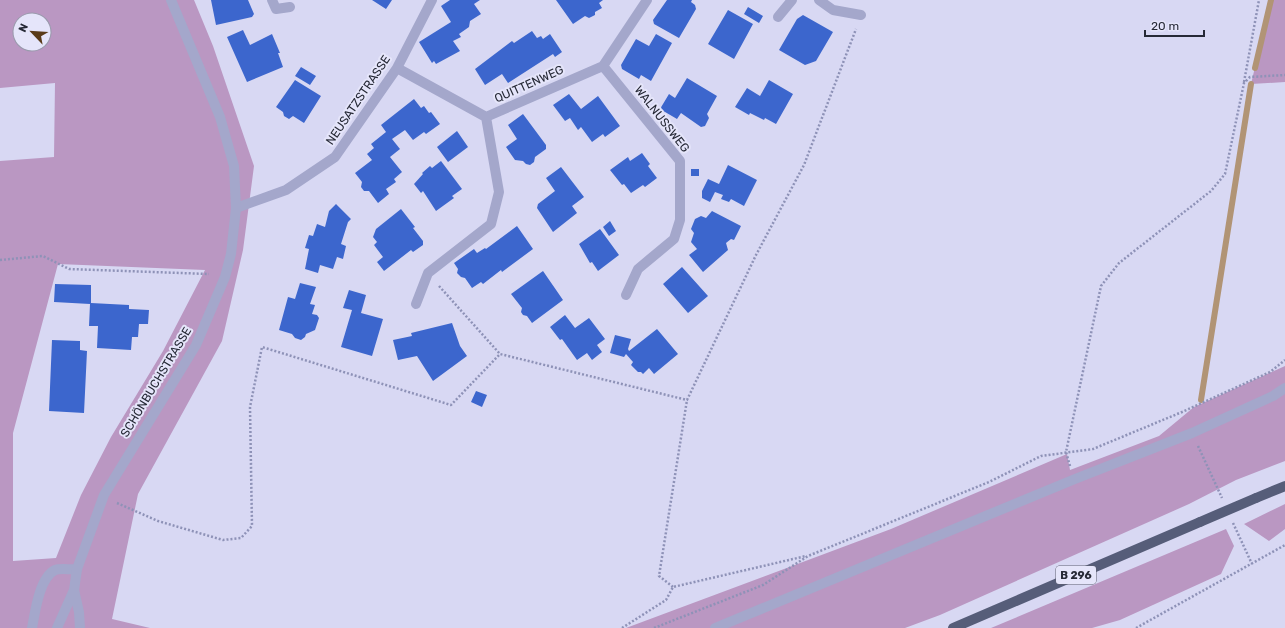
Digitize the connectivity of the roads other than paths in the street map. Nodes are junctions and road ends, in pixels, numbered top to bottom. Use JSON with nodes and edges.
{"nodes":[{"id":1,"x":171,"y":0,"type":"edge"},
{"id":2,"x":272,"y":0,"type":"edge"},
{"id":3,"x":432,"y":0,"type":"edge"},
{"id":4,"x":647,"y":0,"type":"edge"},
{"id":5,"x":792,"y":0,"type":"edge"},
{"id":6,"x":819,"y":0,"type":"edge"},
{"id":7,"x":290,"y":8,"type":"dead end"},
{"id":8,"x":861,"y":15,"type":"dead end"},
{"id":9,"x":778,"y":17,"type":"dead end"},
{"id":10,"x":603,"y":66,"type":"junction"},
{"id":11,"x":397,"y":68,"type":"junction"},
{"id":12,"x":486,"y":117,"type":"junction"},
{"id":13,"x":236,"y":208,"type":"junction"},
{"id":14,"x":626,"y":295,"type":"dead end"},
{"id":15,"x":416,"y":304,"type":"dead end"},
{"id":16,"x":1285,"y":388,"type":"edge"},
{"id":17,"x":1285,"y":486,"type":"edge"},
{"id":18,"x":77,"y":569,"type":"junction"},
{"id":19,"x":74,"y":590,"type":"junction"},
{"id":20,"x":32,"y":628,"type":"edge"},
{"id":21,"x":57,"y":628,"type":"edge"},
{"id":22,"x":80,"y":628,"type":"edge"},
{"id":23,"x":715,"y":628,"type":"edge"},
{"id":24,"x":953,"y":628,"type":"edge"}],
"edges":[{"from":1,"to":13,"type":"street","name":"SCHÖNBUCHSTRASSE"},
{"from":2,"to":7,"type":"street"},
{"from":3,"to":11,"type":"street","name":"NEUSATZSTRASSE"},
{"from":4,"to":10,"type":"street"},
{"from":5,"to":9,"type":"street"},
{"from":6,"to":8,"type":"street"},
{"from":10,"to":12,"type":"street","name":"QUITTENWEG"},
{"from":10,"to":14,"type":"street","name":"WALNUSSWEG"},
{"from":11,"to":12,"type":"street","name":"QUITTENWEG"},
{"from":11,"to":13,"type":"street","name":"NEUSATZSTRASSE"},
{"from":12,"to":15,"type":"street"},
{"from":13,"to":18,"type":"street","name":"SCHÖNBUCHSTRASSE"},
{"from":16,"to":23,"type":"street"},
{"from":17,"to":24,"type":"main road","number":"B 296","bridge":true},
{"from":18,"to":19,"type":"street","name":"SCHÖNBUCHSTRASSE"},
{"from":18,"to":20,"type":"street"},
{"from":19,"to":21,"type":"street","name":"SCHÖNBUCHSTRASSE"},
{"from":19,"to":22,"type":"street","name":"SCHÖNBUCHSTRASSE"}]}
